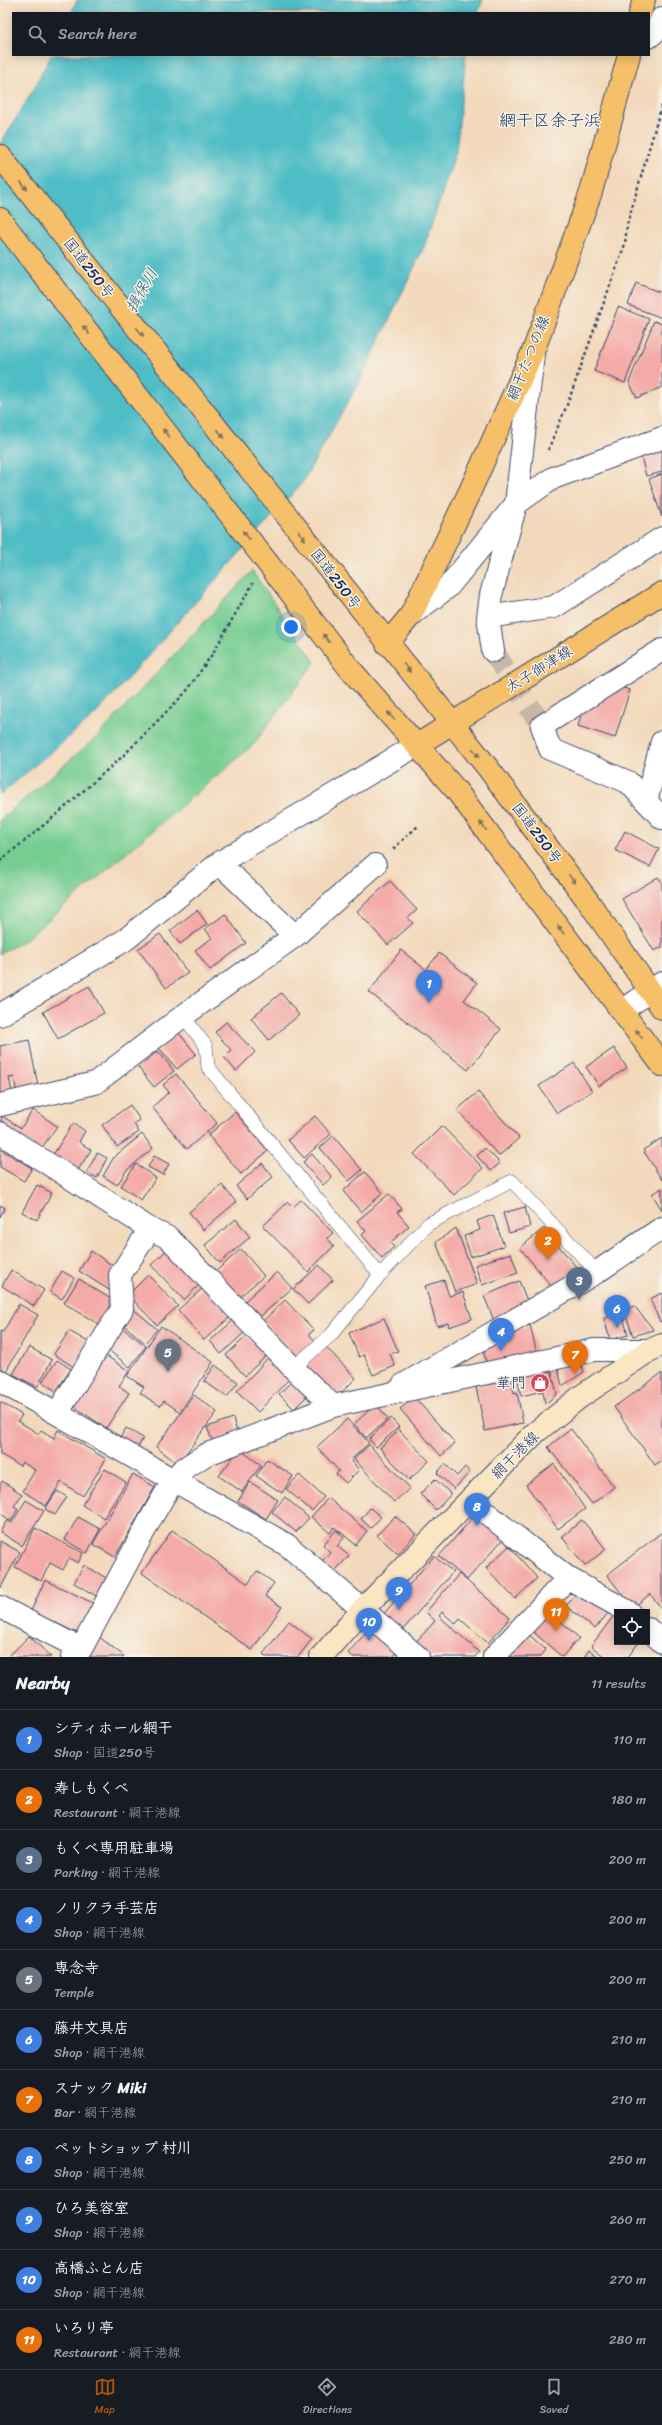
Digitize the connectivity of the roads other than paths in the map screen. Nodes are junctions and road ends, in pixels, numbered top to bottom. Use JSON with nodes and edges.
{"nodes":[{"id":1,"x":644,"y":0,"type":"edge"},
{"id":2,"x":640,"y":12,"type":"edge"},
{"id":3,"x":662,"y":18,"type":"edge"},
{"id":4,"x":650,"y":36,"type":"edge"},
{"id":5,"x":629,"y":56,"type":"edge"},
{"id":6,"x":0,"y":156,"type":"edge"},
{"id":7,"x":0,"y":218,"type":"edge"},
{"id":8,"x":534,"y":348,"type":"junction"},
{"id":9,"x":662,"y":438,"type":"edge"},
{"id":10,"x":516,"y":504,"type":"junction"},
{"id":11,"x":662,"y":538,"type":"edge"},
{"id":12,"x":662,"y":593,"type":"edge"},
{"id":13,"x":411,"y":615,"type":"junction"},
{"id":14,"x":488,"y":617,"type":"junction"},
{"id":15,"x":387,"y":644,"type":"junction"},
{"id":16,"x":662,"y":650,"type":"edge"},
{"id":17,"x":493,"y":651,"type":"tunnel mouth"},
{"id":18,"x":452,"y":723,"type":"junction"},
{"id":19,"x":662,"y":742,"type":"edge"},
{"id":20,"x":416,"y":745,"type":"junction"},
{"id":21,"x":646,"y":801,"type":"junction"},
{"id":22,"x":662,"y":818,"type":"edge"},
{"id":23,"x":219,"y":863,"type":"junction"},
{"id":24,"x":375,"y":865,"type":"road end"},
{"id":25,"x":296,"y":936,"type":"junction"},
{"id":26,"x":658,"y":994,"type":"edge"},
{"id":27,"x":621,"y":1011,"type":"junction"},
{"id":28,"x":0,"y":1015,"type":"edge"},
{"id":29,"x":183,"y":1016,"type":"junction"},
{"id":30,"x":662,"y":1065,"type":"edge"},
{"id":31,"x":0,"y":1105,"type":"edge"},
{"id":32,"x":0,"y":1133,"type":"edge"},
{"id":33,"x":662,"y":1228,"type":"edge"},
{"id":34,"x":150,"y":1229,"type":"junction"},
{"id":35,"x":597,"y":1272,"type":"junction"},
{"id":36,"x":380,"y":1275,"type":"junction"},
{"id":37,"x":656,"y":1348,"type":"edge"},
{"id":38,"x":293,"y":1368,"type":"junction"},
{"id":39,"x":0,"y":1381,"type":"edge"},
{"id":40,"x":386,"y":1395,"type":"junction"},
{"id":41,"x":333,"y":1406,"type":"junction"},
{"id":42,"x":58,"y":1412,"type":"junction"},
{"id":43,"x":174,"y":1480,"type":"junction"},
{"id":44,"x":470,"y":1500,"type":"junction"},
{"id":45,"x":568,"y":1578,"type":"junction"},
{"id":46,"x":0,"y":1607,"type":"edge"},
{"id":47,"x":363,"y":1609,"type":"junction"},
{"id":48,"x":624,"y":1609,"type":"edge"},
{"id":49,"x":650,"y":1631,"type":"edge"},
{"id":50,"x":662,"y":1642,"type":"edge"},
{"id":51,"x":77,"y":1653,"type":"edge"},
{"id":52,"x":321,"y":1657,"type":"edge"},
{"id":53,"x":418,"y":1657,"type":"edge"},
{"id":54,"x":494,"y":1657,"type":"edge"}],
"edges":[{"from":1,"to":2,"type":"main road"},
{"from":3,"to":4,"type":"street"},
{"from":5,"to":8,"type":"main road","name":"網干たつの線"},
{"from":6,"to":15,"type":"main road","name":"国道250号","one_way":true},
{"from":20,"to":7,"type":"main road","one_way":true},
{"from":8,"to":10,"type":"street"},
{"from":8,"to":13,"type":"main road","name":"網干たつの線"},
{"from":9,"to":10,"type":"street"},
{"from":10,"to":13,"type":"street"},
{"from":10,"to":14,"type":"street"},
{"from":11,"to":14,"type":"street"},
{"from":12,"to":18,"type":"main road","name":"太子御津線"},
{"from":13,"to":15,"type":"main road","name":"網干たつの線"},
{"from":14,"to":17,"type":"street"},
{"from":15,"to":18,"type":"main road","name":"国道250号","one_way":true},
{"from":16,"to":21,"type":"street"},
{"from":18,"to":20,"type":"main road","name":"太子御津線"},
{"from":18,"to":26,"type":"main road","name":"国道250号","one_way":true},
{"from":19,"to":21,"type":"street"},
{"from":20,"to":23,"type":"street"},
{"from":27,"to":20,"type":"main road","one_way":true},
{"from":21,"to":22,"type":"street"},
{"from":23,"to":25,"type":"street"},
{"from":23,"to":28,"type":"street"},
{"from":24,"to":25,"type":"street"},
{"from":25,"to":29,"type":"street"},
{"from":26,"to":27,"type":"street"},
{"from":30,"to":27,"type":"main road","one_way":true},
{"from":29,"to":31,"type":"street"},
{"from":29,"to":36,"type":"lane"},
{"from":32,"to":34,"type":"street"},
{"from":33,"to":35,"type":"street"},
{"from":34,"to":38,"type":"street"},
{"from":34,"to":42,"type":"street"},
{"from":35,"to":36,"type":"lane"},
{"from":35,"to":40,"type":"street"},
{"from":36,"to":38,"type":"lane"},
{"from":37,"to":40,"type":"street"},
{"from":37,"to":44,"type":"main road","name":"網干港線"},
{"from":38,"to":41,"type":"street"},
{"from":39,"to":42,"type":"street"},
{"from":40,"to":41,"type":"street"},
{"from":41,"to":43,"type":"street"},
{"from":42,"to":43,"type":"street"},
{"from":43,"to":47,"type":"street"},
{"from":43,"to":51,"type":"street"},
{"from":44,"to":45,"type":"street"},
{"from":44,"to":47,"type":"main road","name":"網干港線"},
{"from":45,"to":48,"type":"street"},
{"from":45,"to":54,"type":"street"},
{"from":46,"to":51,"type":"street"},
{"from":47,"to":52,"type":"main road","name":"網干港線"},
{"from":47,"to":53,"type":"street"},
{"from":49,"to":50,"type":"street"}]}
